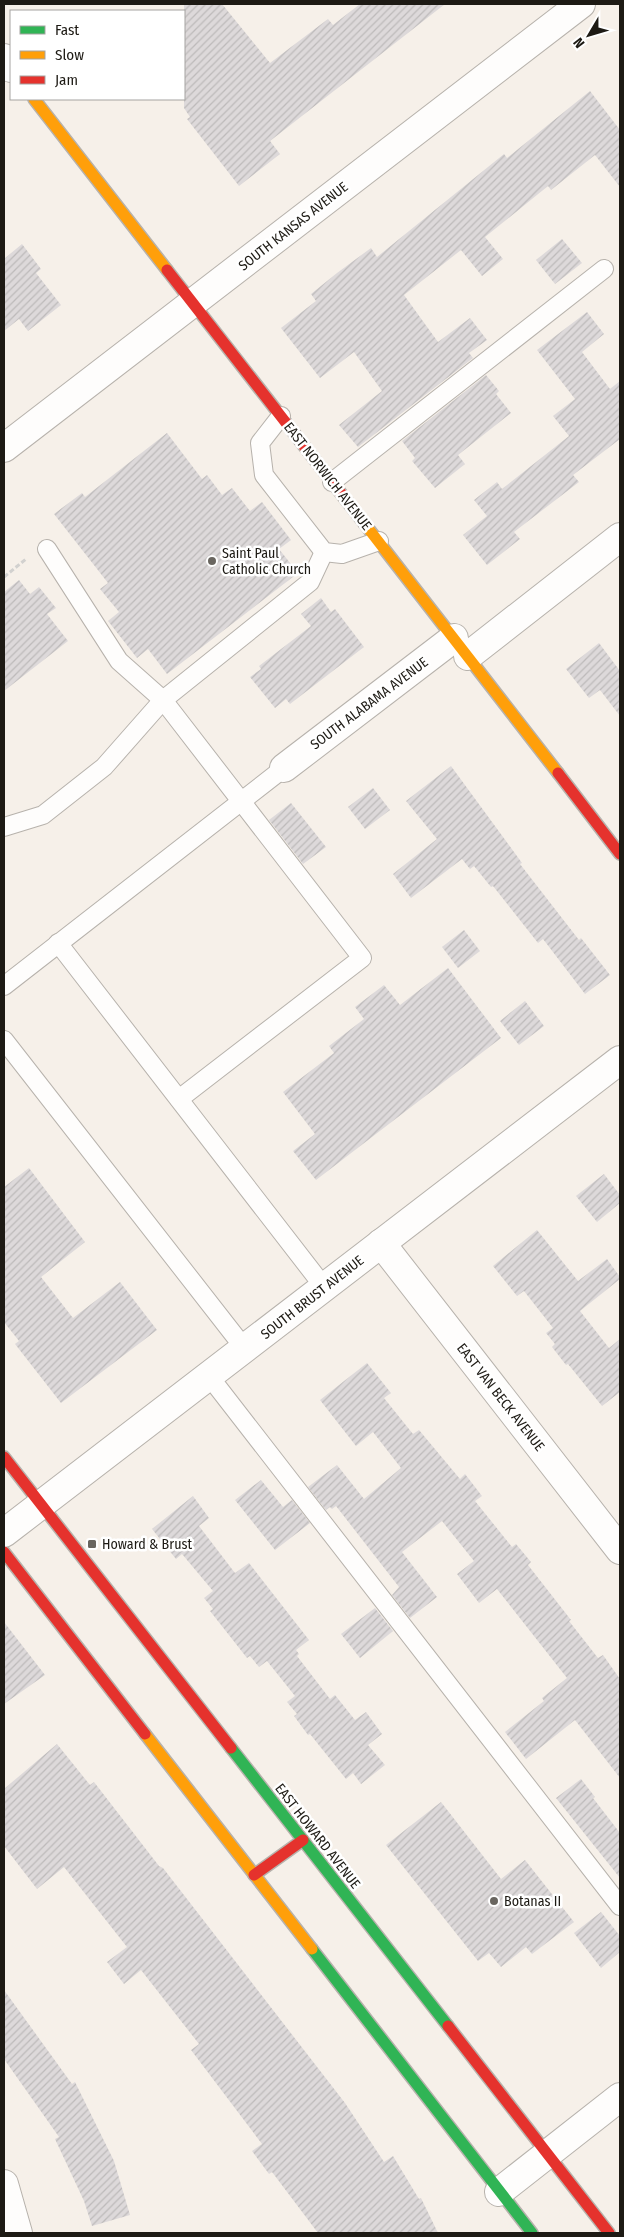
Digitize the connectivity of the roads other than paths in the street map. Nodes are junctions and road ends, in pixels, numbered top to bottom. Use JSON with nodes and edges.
{"nodes":[{"id":1,"x":581,"y":4,"type":"edge"},
{"id":2,"x":35,"y":100,"type":"edge"},
{"id":3,"x":604,"y":269,"type":"dead end"},
{"id":4,"x":193,"y":304,"type":"junction"},
{"id":5,"x":281,"y":416,"type":"junction"},
{"id":6,"x":4,"y":448,"type":"edge"},
{"id":7,"x":332,"y":482,"type":"junction"},
{"id":8,"x":620,"y":537,"type":"edge"},
{"id":9,"x":379,"y":541,"type":"junction"},
{"id":10,"x":47,"y":549,"type":"dead end"},
{"id":11,"x":324,"y":552,"type":"junction"},
{"id":12,"x":461,"y":647,"type":"junction"},
{"id":13,"x":163,"y":700,"type":"junction"},
{"id":14,"x":284,"y":768,"type":"joint"},
{"id":15,"x":241,"y":801,"type":"junction"},
{"id":16,"x":4,"y":827,"type":"edge"},
{"id":17,"x":620,"y":854,"type":"edge"},
{"id":18,"x":58,"y":943,"type":"junction"},
{"id":19,"x":4,"y":986,"type":"edge"},
{"id":20,"x":4,"y":1040,"type":"edge"},
{"id":21,"x":620,"y":1060,"type":"edge"},
{"id":22,"x":179,"y":1099,"type":"junction"},
{"id":23,"x":381,"y":1243,"type":"junction"},
{"id":24,"x":324,"y":1287,"type":"junction"},
{"id":25,"x":244,"y":1349,"type":"junction"},
{"id":26,"x":209,"y":1376,"type":"junction"},
{"id":27,"x":4,"y":1456,"type":"edge"},
{"id":28,"x":41,"y":1505,"type":"junction"},
{"id":29,"x":4,"y":1533,"type":"edge"},
{"id":30,"x":620,"y":1550,"type":"edge"},
{"id":31,"x":4,"y":1552,"type":"edge"},
{"id":32,"x":302,"y":1840,"type":"junction"},
{"id":33,"x":254,"y":1875,"type":"junction"},
{"id":34,"x":620,"y":1906,"type":"edge"},
{"id":35,"x":620,"y":2097,"type":"edge"},
{"id":36,"x":547,"y":2153,"type":"junction"},
{"id":37,"x":4,"y":2184,"type":"edge"},
{"id":38,"x":499,"y":2192,"type":"junction"},
{"id":39,"x":18,"y":2233,"type":"edge"},
{"id":40,"x":532,"y":2233,"type":"edge"},
{"id":41,"x":609,"y":2233,"type":"edge"}],
"edges":[{"from":1,"to":4,"type":"street","name":"SOUTH KANSAS AVENUE"},
{"from":2,"to":4,"type":"main road","name":"EAST NORWICH AVENUE"},
{"from":3,"to":7,"type":"lane"},
{"from":4,"to":5,"type":"main road","name":"EAST NORWICH AVENUE"},
{"from":4,"to":6,"type":"street","name":"SOUTH KANSAS AVENUE"},
{"from":5,"to":7,"type":"main road","name":"EAST NORWICH AVENUE"},
{"from":5,"to":11,"type":"lane"},
{"from":7,"to":9,"type":"main road","name":"EAST NORWICH AVENUE"},
{"from":8,"to":12,"type":"street","name":"SOUTH ALABAMA AVENUE"},
{"from":9,"to":11,"type":"lane"},
{"from":9,"to":12,"type":"main road","name":"EAST NORWICH AVENUE"},
{"from":10,"to":13,"type":"lane"},
{"from":11,"to":13,"type":"lane"},
{"from":12,"to":14,"type":"street","name":"SOUTH ALABAMA AVENUE"},
{"from":12,"to":17,"type":"main road","name":"EAST NORWICH AVENUE"},
{"from":13,"to":15,"type":"lane"},
{"from":13,"to":16,"type":"lane"},
{"from":14,"to":15,"type":"lane"},
{"from":15,"to":18,"type":"lane"},
{"from":15,"to":22,"type":"lane"},
{"from":18,"to":19,"type":"lane"},
{"from":18,"to":22,"type":"lane"},
{"from":20,"to":25,"type":"lane"},
{"from":21,"to":23,"type":"street","name":"SOUTH BRUST AVENUE"},
{"from":22,"to":24,"type":"lane"},
{"from":23,"to":24,"type":"street","name":"SOUTH BRUST AVENUE"},
{"from":23,"to":30,"type":"street","name":"EAST VAN BECK AVENUE"},
{"from":24,"to":25,"type":"street","name":"SOUTH BRUST AVENUE"},
{"from":25,"to":26,"type":"street","name":"SOUTH BRUST AVENUE"},
{"from":26,"to":28,"type":"street","name":"SOUTH BRUST AVENUE"},
{"from":26,"to":34,"type":"lane"},
{"from":27,"to":28,"type":"main road","name":"EAST HOWARD AVENUE"},
{"from":28,"to":29,"type":"street","name":"SOUTH BRUST AVENUE"},
{"from":28,"to":32,"type":"main road","name":"EAST HOWARD AVENUE"},
{"from":31,"to":33,"type":"main road"},
{"from":32,"to":33,"type":"main road"},
{"from":32,"to":36,"type":"main road","name":"EAST HOWARD AVENUE"},
{"from":33,"to":38,"type":"main road"},
{"from":35,"to":36,"type":"street"},
{"from":36,"to":38,"type":"street"},
{"from":36,"to":41,"type":"main road","name":"EAST HOWARD AVENUE"},
{"from":37,"to":39,"type":"street"},
{"from":38,"to":40,"type":"main road"}]}
